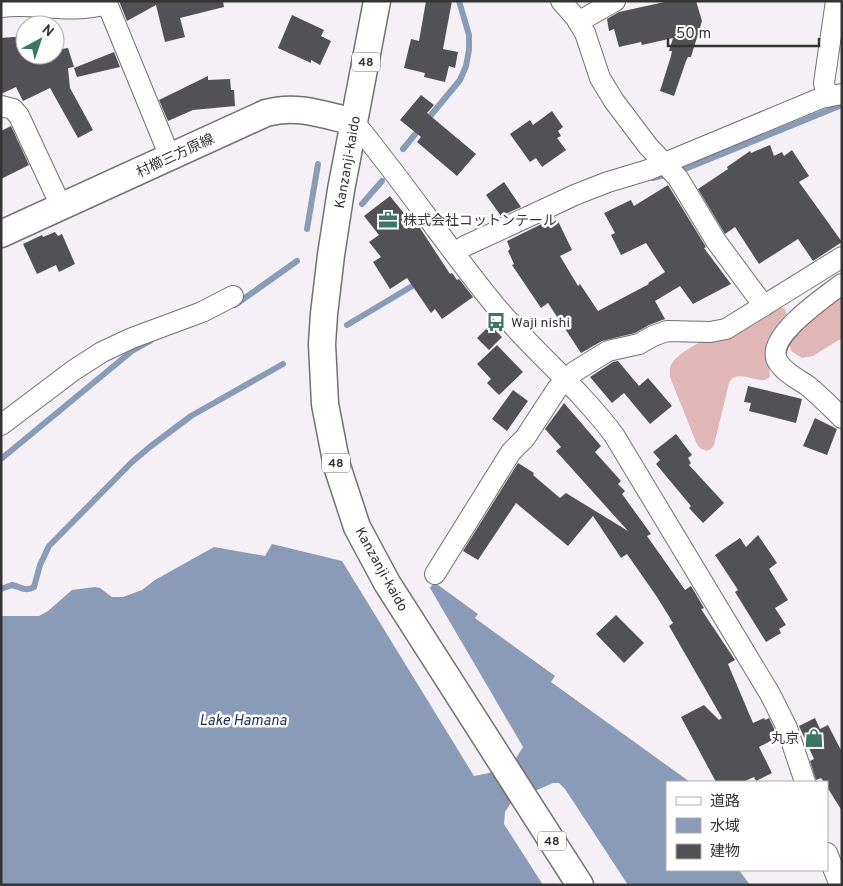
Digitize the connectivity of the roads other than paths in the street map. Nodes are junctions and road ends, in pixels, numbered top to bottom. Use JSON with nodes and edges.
{"nodes":[{"id":1,"x":377,"y":1,"type":"edge"},
{"id":2,"x":561,"y":1,"type":"edge"},
{"id":3,"x":615,"y":1,"type":"edge"},
{"id":4,"x":836,"y":1,"type":"edge"},
{"id":5,"x":106,"y":3,"type":"edge"},
{"id":6,"x":1,"y":7,"type":"edge"},
{"id":7,"x":578,"y":22,"type":"junction"},
{"id":8,"x":834,"y":96,"type":"edge"},
{"id":9,"x":1,"y":106,"type":"edge"},
{"id":10,"x":354,"y":122,"type":"junction"},
{"id":11,"x":170,"y":157,"type":"junction"},
{"id":12,"x":665,"y":164,"type":"junction"},
{"id":13,"x":61,"y":206,"type":"junction"},
{"id":14,"x":1,"y":234,"type":"edge"},
{"id":15,"x":455,"y":253,"type":"junction"},
{"id":16,"x":842,"y":257,"type":"edge"},
{"id":17,"x":842,"y":284,"type":"edge"},
{"id":18,"x":233,"y":296,"type":"dead end"},
{"id":19,"x":764,"y":306,"type":"junction"},
{"id":20,"x":565,"y":380,"type":"junction"},
{"id":21,"x":842,"y":418,"type":"edge"},
{"id":22,"x":1,"y":425,"type":"edge"},
{"id":23,"x":435,"y":574,"type":"dead end"},
{"id":24,"x":805,"y":781,"type":"edge"},
{"id":25,"x":828,"y":855,"type":"edge"},
{"id":26,"x":580,"y":885,"type":"edge"},
{"id":27,"x":840,"y":885,"type":"edge"}],
"edges":[{"from":1,"to":10,"type":"main road","name":"Kanzanji-kaido","number":"48"},
{"from":2,"to":7,"type":"street"},
{"from":3,"to":7,"type":"street"},
{"from":4,"to":8,"type":"street"},
{"from":5,"to":6,"type":"street"},
{"from":5,"to":11,"type":"street"},
{"from":7,"to":12,"type":"street"},
{"from":8,"to":12,"type":"street"},
{"from":9,"to":13,"type":"street"},
{"from":10,"to":11,"type":"main road","name":"村櫛三方原線"},
{"from":10,"to":15,"type":"street"},
{"from":10,"to":26,"type":"main road","name":"Kanzanji-kaido","number":"48"},
{"from":11,"to":13,"type":"main road","name":"村櫛三方原線"},
{"from":12,"to":15,"type":"street"},
{"from":12,"to":19,"type":"street"},
{"from":13,"to":14,"type":"main road","name":"村櫛三方原線"},
{"from":15,"to":20,"type":"street"},
{"from":16,"to":19,"type":"street"},
{"from":17,"to":21,"type":"street"},
{"from":18,"to":22,"type":"street"},
{"from":19,"to":20,"type":"street"},
{"from":20,"to":23,"type":"street"},
{"from":20,"to":24,"type":"street"},
{"from":25,"to":27,"type":"street"}]}
